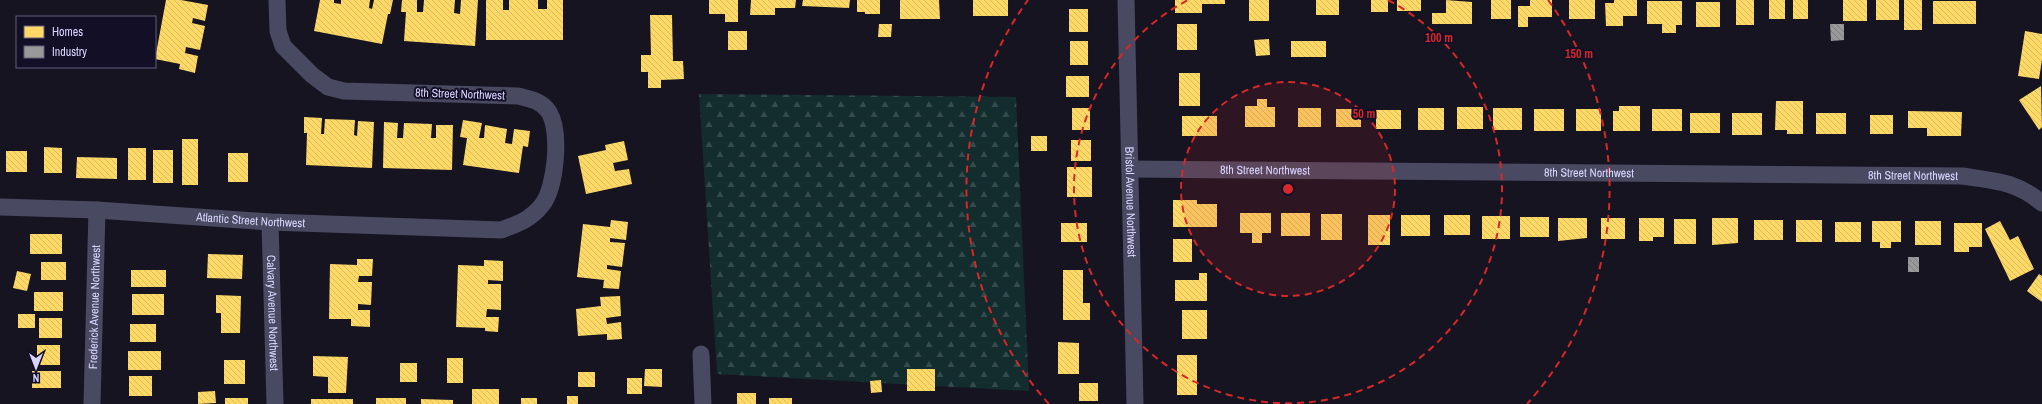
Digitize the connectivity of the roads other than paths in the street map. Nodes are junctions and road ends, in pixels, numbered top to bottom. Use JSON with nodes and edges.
{"nodes":[{"id":1,"x":277,"y":0,"type":"edge"},
{"id":2,"x":1126,"y":0,"type":"edge"},
{"id":3,"x":1130,"y":169,"type":"junction"},
{"id":4,"x":2042,"y":203,"type":"edge"},
{"id":5,"x":0,"y":207,"type":"edge"},
{"id":6,"x":97,"y":210,"type":"junction"},
{"id":7,"x":270,"y":222,"type":"junction"},
{"id":8,"x":501,"y":230,"type":"joint"},
{"id":9,"x":701,"y":354,"type":"dead end"},
{"id":10,"x":92,"y":404,"type":"edge"},
{"id":11,"x":275,"y":404,"type":"edge"},
{"id":12,"x":703,"y":404,"type":"edge"},
{"id":13,"x":1135,"y":404,"type":"edge"}],
"edges":[{"from":1,"to":8,"type":"street","name":"8th Street Northwest"},
{"from":2,"to":3,"type":"street","name":"Bristol Avenue Northwest"},
{"from":3,"to":4,"type":"street","name":"8th Street Northwest"},
{"from":3,"to":13,"type":"street","name":"Bristol Avenue Northwest"},
{"from":5,"to":6,"type":"street","name":"Atlantic Street Northwest"},
{"from":6,"to":7,"type":"street","name":"Atlantic Street Northwest"},
{"from":6,"to":10,"type":"street","name":"Frederick Avenue Northwest"},
{"from":7,"to":8,"type":"street","name":"Atlantic Street Northwest"},
{"from":7,"to":11,"type":"street","name":"Calvary Avenue Northwest"},
{"from":9,"to":12,"type":"street"}]}
